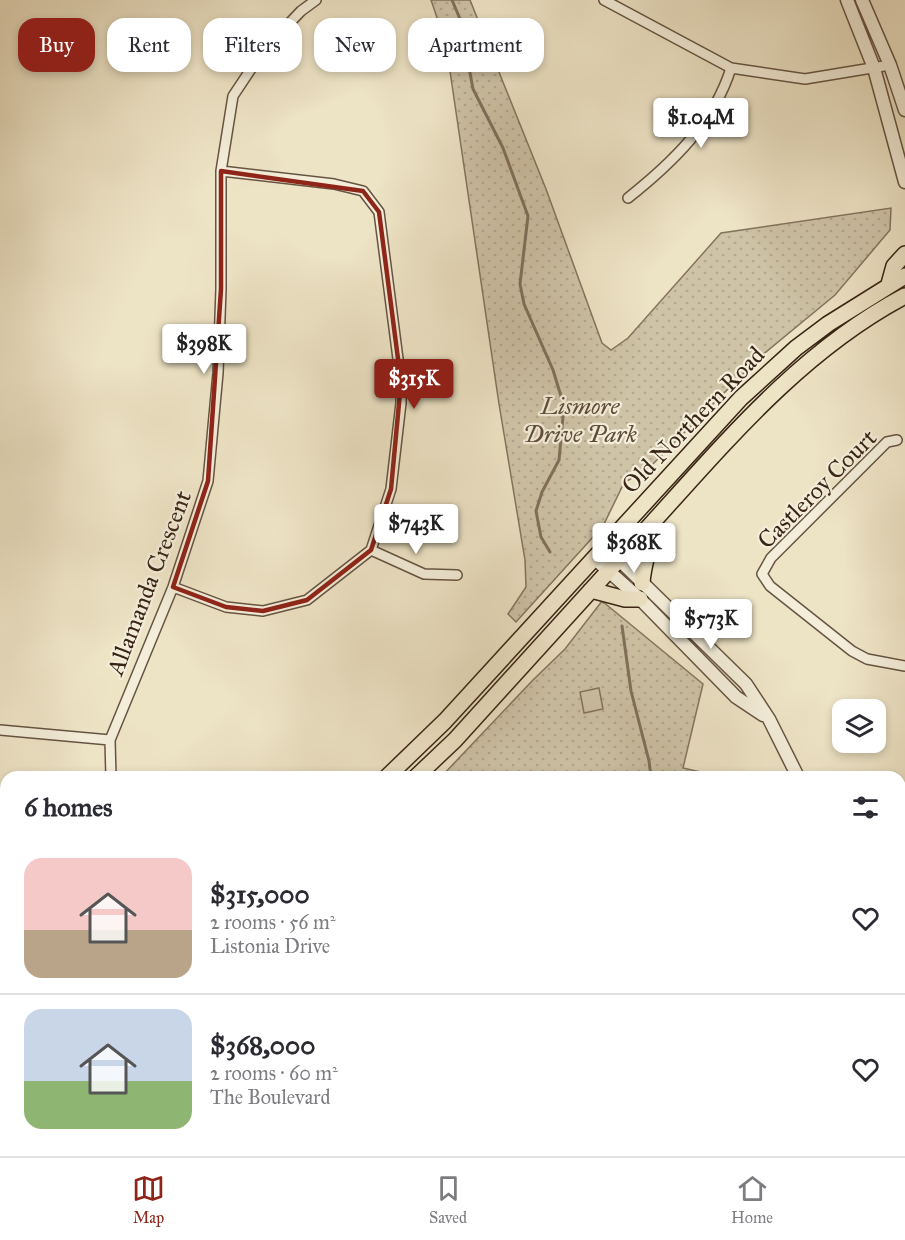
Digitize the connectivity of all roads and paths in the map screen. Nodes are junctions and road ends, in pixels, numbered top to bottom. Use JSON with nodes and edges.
{"nodes":[{"id":1,"x":316,"y":0,"type":"edge"},
{"id":2,"x":604,"y":0,"type":"edge"},
{"id":3,"x":847,"y":0,"type":"edge"},
{"id":4,"x":862,"y":0,"type":"edge"},
{"id":5,"x":890,"y":65,"type":"junction"},
{"id":6,"x":731,"y":68,"type":"junction"},
{"id":7,"x":874,"y":68,"type":"junction"},
{"id":8,"x":905,"y":110,"type":"edge"},
{"id":9,"x":221,"y":171,"type":"junction"},
{"id":10,"x":905,"y":182,"type":"edge"},
{"id":11,"x":628,"y":198,"type":"dead end"},
{"id":12,"x":905,"y":254,"type":"edge"},
{"id":13,"x":905,"y":276,"type":"edge"},
{"id":14,"x":889,"y":284,"type":"junction"},
{"id":15,"x":905,"y":296,"type":"edge"},
{"id":16,"x":897,"y":440,"type":"dead end"},
{"id":17,"x":654,"y":522,"type":"junction"},
{"id":18,"x":604,"y":546,"type":"junction"},
{"id":19,"x":371,"y":550,"type":"junction"},
{"id":20,"x":594,"y":558,"type":"junction"},
{"id":21,"x":613,"y":566,"type":"junction"},
{"id":22,"x":457,"y":575,"type":"dead end"},
{"id":23,"x":642,"y":583,"type":"junction"},
{"id":24,"x":173,"y":587,"type":"junction"},
{"id":25,"x":591,"y":590,"type":"junction"},
{"id":26,"x":640,"y":599,"type":"junction"},
{"id":27,"x":905,"y":666,"type":"edge"},
{"id":28,"x":769,"y":719,"type":"junction"},
{"id":29,"x":0,"y":730,"type":"edge"},
{"id":30,"x":110,"y":740,"type":"junction"},
{"id":31,"x":111,"y":771,"type":"edge"},
{"id":32,"x":393,"y":771,"type":"edge"},
{"id":33,"x":422,"y":771,"type":"edge"},
{"id":34,"x":795,"y":771,"type":"edge"}],
"edges":[{"from":1,"to":9,"type":"street","name":"Allamanda Crescent"},
{"from":2,"to":6,"type":"street"},
{"from":3,"to":7,"type":"street"},
{"from":4,"to":5,"type":"street"},
{"from":5,"to":7,"type":"street"},
{"from":5,"to":8,"type":"street"},
{"from":6,"to":7,"type":"street"},
{"from":6,"to":11,"type":"street"},
{"from":7,"to":10,"type":"street"},
{"from":9,"to":19,"type":"street"},
{"from":9,"to":24,"type":"street","name":"Allamanda Crescent"},
{"from":12,"to":14,"type":"highway"},
{"from":13,"to":14,"type":"highway","name":"Old Northern Road"},
{"from":14,"to":18,"type":"highway","name":"Old Northern Road"},
{"from":15,"to":17,"type":"highway","name":"Old Northern Road"},
{"from":16,"to":27,"type":"street","name":"Castleroy Court"},
{"from":17,"to":21,"type":"highway","name":"Old Northern Road"},
{"from":17,"to":23,"type":"highway"},
{"from":18,"to":20,"type":"highway","name":"Old Northern Road"},
{"from":18,"to":21,"type":"street"},
{"from":19,"to":22,"type":"street"},
{"from":19,"to":24,"type":"street"},
{"from":20,"to":21,"type":"street"},
{"from":20,"to":32,"type":"highway","name":"Old Northern Road"},
{"from":21,"to":23,"type":"street"},
{"from":21,"to":25,"type":"highway","name":"Old Northern Road"},
{"from":21,"to":26,"type":"street"},
{"from":23,"to":28,"type":"street"},
{"from":24,"to":30,"type":"street","name":"Allamanda Crescent"},
{"from":25,"to":26,"type":"highway"},
{"from":25,"to":33,"type":"highway","name":"Old Northern Road"},
{"from":26,"to":28,"type":"street"},
{"from":28,"to":34,"type":"street"},
{"from":29,"to":30,"type":"street"},
{"from":30,"to":31,"type":"street","name":"Allamanda Crescent"}]}
